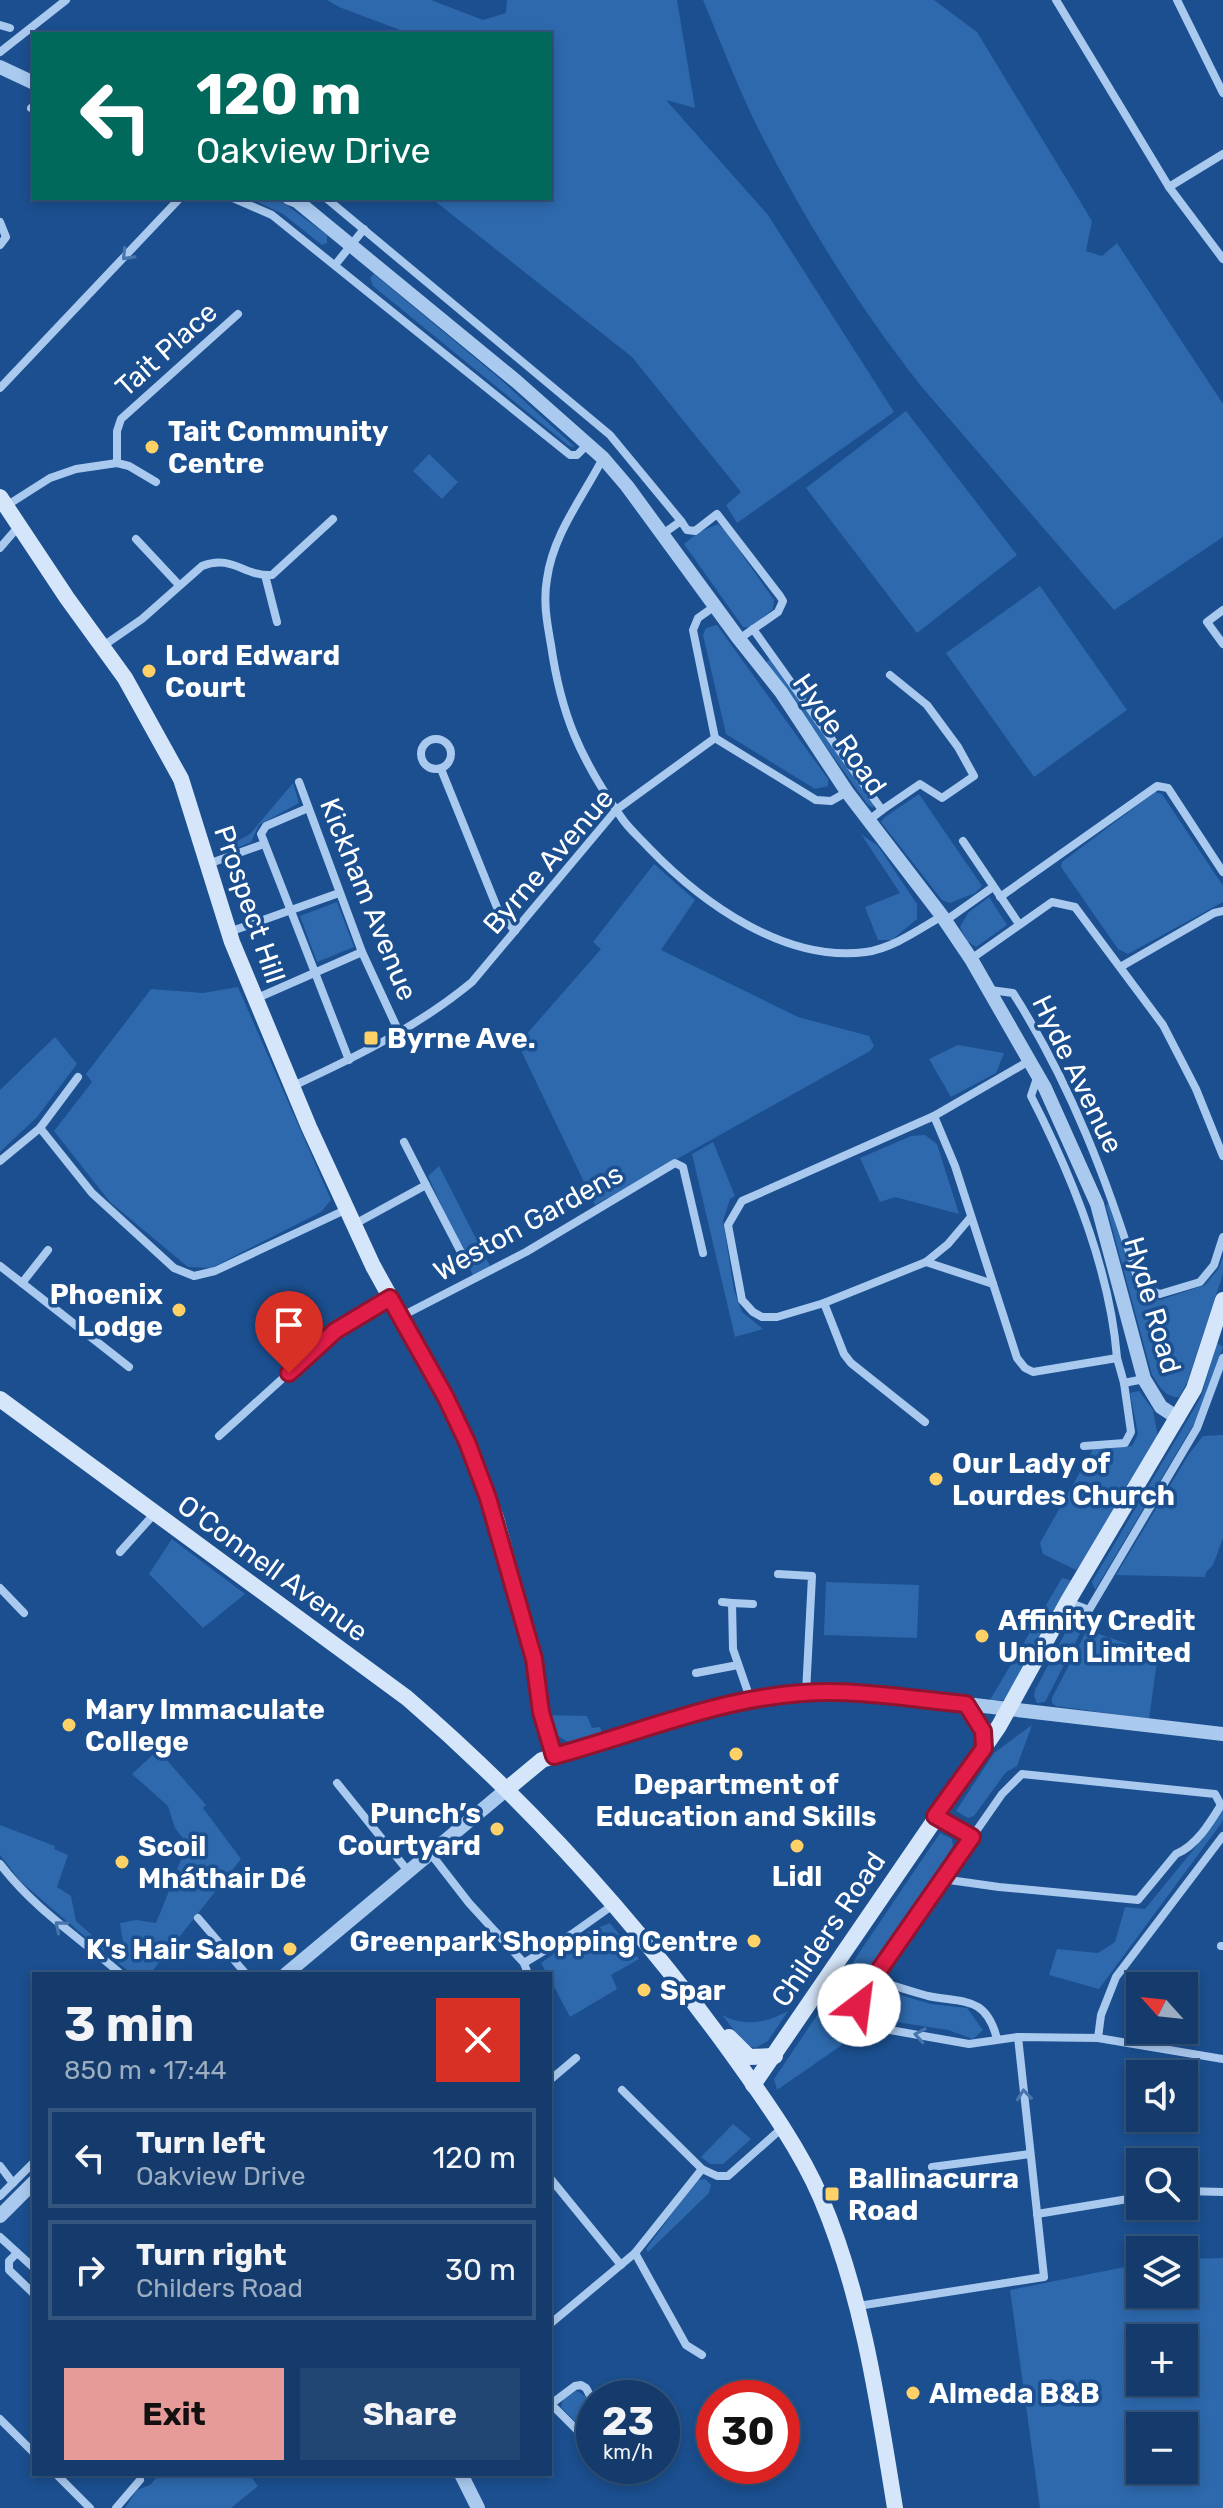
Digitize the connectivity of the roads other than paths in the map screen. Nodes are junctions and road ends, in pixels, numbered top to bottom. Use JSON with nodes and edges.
{"nodes":[{"id":1,"x":66,"y":0,"type":"edge"},
{"id":2,"x":1056,"y":0,"type":"edge"},
{"id":3,"x":1177,"y":0,"type":"edge"},
{"id":4,"x":0,"y":52,"type":"edge"},
{"id":5,"x":0,"y":67,"type":"edge"},
{"id":6,"x":32,"y":82,"type":"edge"},
{"id":7,"x":1223,"y":93,"type":"edge"},
{"id":8,"x":1223,"y":154,"type":"edge"},
{"id":9,"x":1169,"y":187,"type":"junction"},
{"id":10,"x":178,"y":200,"type":"edge"},
{"id":11,"x":238,"y":200,"type":"edge"},
{"id":12,"x":294,"y":200,"type":"edge"},
{"id":13,"x":328,"y":200,"type":"edge"},
{"id":14,"x":0,"y":222,"type":"edge"},
{"id":15,"x":364,"y":229,"type":"junction"},
{"id":16,"x":0,"y":245,"type":"edge"},
{"id":17,"x":352,"y":246,"type":"junction"},
{"id":18,"x":1223,"y":259,"type":"edge"},
{"id":19,"x":335,"y":265,"type":"junction"},
{"id":20,"x":238,"y":314,"type":"dead end"},
{"id":21,"x":0,"y":388,"type":"edge"},
{"id":22,"x":582,"y":450,"type":"dead end"},
{"id":23,"x":603,"y":458,"type":"junction"},
{"id":24,"x":117,"y":463,"type":"junction"},
{"id":25,"x":156,"y":482,"type":"dead end"},
{"id":26,"x":3,"y":501,"type":"edge"},
{"id":27,"x":333,"y":519,"type":"dead end"},
{"id":28,"x":681,"y":521,"type":"junction"},
{"id":29,"x":18,"y":527,"type":"junction"},
{"id":30,"x":664,"y":533,"type":"junction"},
{"id":31,"x":136,"y":539,"type":"dead end"},
{"id":32,"x":0,"y":548,"type":"edge"},
{"id":33,"x":265,"y":575,"type":"junction"},
{"id":34,"x":179,"y":585,"type":"junction"},
{"id":35,"x":715,"y":606,"type":"junction"},
{"id":36,"x":1223,"y":610,"type":"edge"},
{"id":37,"x":277,"y":622,"type":"dead end"},
{"id":38,"x":753,"y":629,"type":"junction"},
{"id":39,"x":739,"y":639,"type":"junction"},
{"id":40,"x":1223,"y":644,"type":"edge"},
{"id":41,"x":103,"y":646,"type":"junction"},
{"id":42,"x":890,"y":675,"type":"dead end"},
{"id":43,"x":715,"y":738,"type":"junction"},
{"id":44,"x":441,"y":769,"type":"dead end"},
{"id":45,"x":299,"y":782,"type":"dead end"},
{"id":46,"x":847,"y":792,"type":"junction"},
{"id":47,"x":308,"y":808,"type":"junction"},
{"id":48,"x":616,"y":810,"type":"junction"},
{"id":49,"x":882,"y":810,"type":"junction"},
{"id":50,"x":869,"y":820,"type":"junction"},
{"id":51,"x":963,"y":841,"type":"dead end"},
{"id":52,"x":264,"y":844,"type":"junction"},
{"id":53,"x":208,"y":864,"type":"junction"},
{"id":54,"x":1223,"y":872,"type":"edge"},
{"id":55,"x":993,"y":887,"type":"junction"},
{"id":56,"x":339,"y":893,"type":"junction"},
{"id":57,"x":1000,"y":897,"type":"junction"},
{"id":58,"x":292,"y":911,"type":"junction"},
{"id":59,"x":1223,"y":911,"type":"edge"},
{"id":60,"x":943,"y":918,"type":"junction"},
{"id":61,"x":1019,"y":924,"type":"junction"},
{"id":62,"x":515,"y":931,"type":"junction"},
{"id":63,"x":229,"y":932,"type":"junction"},
{"id":64,"x":362,"y":952,"type":"junction"},
{"id":65,"x":971,"y":959,"type":"junction"},
{"id":66,"x":1122,"y":966,"type":"junction"},
{"id":67,"x":316,"y":973,"type":"junction"},
{"id":68,"x":990,"y":990,"type":"junction"},
{"id":69,"x":255,"y":999,"type":"junction"},
{"id":70,"x":1033,"y":1024,"type":"junction"},
{"id":71,"x":399,"y":1032,"type":"junction"},
{"id":72,"x":1014,"y":1034,"type":"junction"},
{"id":73,"x":349,"y":1060,"type":"junction"},
{"id":74,"x":1029,"y":1061,"type":"junction"},
{"id":75,"x":78,"y":1077,"type":"dead end"},
{"id":76,"x":1062,"y":1078,"type":"junction"},
{"id":77,"x":1041,"y":1082,"type":"junction"},
{"id":78,"x":292,"y":1086,"type":"junction"},
{"id":79,"x":934,"y":1116,"type":"junction"},
{"id":80,"x":1223,"y":1122,"type":"edge"},
{"id":81,"x":1211,"y":1126,"type":"junction"},
{"id":82,"x":40,"y":1128,"type":"junction"},
{"id":83,"x":404,"y":1142,"type":"dead end"},
{"id":84,"x":1223,"y":1156,"type":"edge"},
{"id":85,"x":0,"y":1161,"type":"edge"},
{"id":86,"x":426,"y":1185,"type":"junction"},
{"id":87,"x":1113,"y":1197,"type":"junction"},
{"id":88,"x":1097,"y":1204,"type":"junction"},
{"id":89,"x":1082,"y":1209,"type":"junction"},
{"id":90,"x":349,"y":1217,"type":"junction"},
{"id":91,"x":970,"y":1218,"type":"junction"},
{"id":92,"x":1223,"y":1237,"type":"edge"},
{"id":93,"x":48,"y":1250,"type":"dead end"},
{"id":94,"x":703,"y":1253,"type":"dead end"},
{"id":95,"x":466,"y":1262,"type":"dead end"},
{"id":96,"x":926,"y":1262,"type":"junction"},
{"id":97,"x":0,"y":1266,"type":"edge"},
{"id":98,"x":22,"y":1283,"type":"junction"},
{"id":99,"x":993,"y":1284,"type":"junction"},
{"id":100,"x":390,"y":1298,"type":"junction"},
{"id":101,"x":1223,"y":1300,"type":"edge"},
{"id":102,"x":824,"y":1303,"type":"junction"},
{"id":103,"x":401,"y":1317,"type":"junction"},
{"id":104,"x":1218,"y":1333,"type":"edge"},
{"id":105,"x":1135,"y":1342,"type":"junction"},
{"id":106,"x":1116,"y":1348,"type":"junction"},
{"id":107,"x":1117,"y":1358,"type":"junction"},
{"id":108,"x":1223,"y":1358,"type":"edge"},
{"id":109,"x":129,"y":1367,"type":"dead end"},
{"id":110,"x":1221,"y":1370,"type":"edge"},
{"id":111,"x":1144,"y":1379,"type":"junction"},
{"id":112,"x":1124,"y":1383,"type":"junction"},
{"id":113,"x":0,"y":1399,"type":"edge"},
{"id":114,"x":1178,"y":1418,"type":"junction"},
{"id":115,"x":925,"y":1422,"type":"dead end"},
{"id":116,"x":219,"y":1436,"type":"dead end"},
{"id":117,"x":1084,"y":1446,"type":"dead end"},
{"id":118,"x":155,"y":1513,"type":"junction"},
{"id":119,"x":120,"y":1552,"type":"dead end"},
{"id":120,"x":778,"y":1574,"type":"dead end"},
{"id":121,"x":0,"y":1588,"type":"edge"},
{"id":122,"x":1068,"y":1601,"type":"junction"},
{"id":123,"x":722,"y":1602,"type":"dead end"},
{"id":124,"x":732,"y":1603,"type":"junction"},
{"id":125,"x":753,"y":1604,"type":"dead end"},
{"id":126,"x":24,"y":1613,"type":"dead end"},
{"id":127,"x":738,"y":1665,"type":"junction"},
{"id":128,"x":696,"y":1673,"type":"dead end"},
{"id":129,"x":806,"y":1693,"type":"junction"},
{"id":130,"x":751,"y":1701,"type":"junction"},
{"id":131,"x":966,"y":1704,"type":"junction"},
{"id":132,"x":1009,"y":1709,"type":"junction"},
{"id":133,"x":1223,"y":1734,"type":"edge"},
{"id":134,"x":984,"y":1748,"type":"junction"},
{"id":135,"x":554,"y":1756,"type":"junction"},
{"id":136,"x":337,"y":1783,"type":"dead end"},
{"id":137,"x":507,"y":1789,"type":"junction"},
{"id":138,"x":935,"y":1816,"type":"junction"},
{"id":139,"x":1223,"y":1836,"type":"edge"},
{"id":140,"x":972,"y":1837,"type":"junction"},
{"id":141,"x":431,"y":1854,"type":"junction"},
{"id":142,"x":0,"y":1864,"type":"edge"},
{"id":143,"x":408,"y":1871,"type":"junction"},
{"id":144,"x":942,"y":1879,"type":"junction"},
{"id":145,"x":614,"y":1904,"type":"junction"},
{"id":146,"x":198,"y":1918,"type":"dead end"},
{"id":147,"x":524,"y":1963,"type":"junction"},
{"id":148,"x":118,"y":1972,"type":"edge"},
{"id":149,"x":244,"y":1972,"type":"edge"},
{"id":150,"x":288,"y":1972,"type":"edge"},
{"id":151,"x":527,"y":1972,"type":"edge"},
{"id":152,"x":873,"y":1979,"type":"junction"},
{"id":153,"x":709,"y":2022,"type":"junction"},
{"id":154,"x":1018,"y":2037,"type":"junction"},
{"id":155,"x":1098,"y":2038,"type":"junction"},
{"id":156,"x":997,"y":2039,"type":"junction"},
{"id":157,"x":775,"y":2056,"type":"junction"},
{"id":158,"x":576,"y":2058,"type":"dead end"},
{"id":159,"x":1223,"y":2059,"type":"edge"},
{"id":160,"x":552,"y":2078,"type":"edge"},
{"id":161,"x":753,"y":2085,"type":"junction"},
{"id":162,"x":622,"y":2090,"type":"dead end"},
{"id":163,"x":782,"y":2128,"type":"junction"},
{"id":164,"x":1030,"y":2154,"type":"junction"},
{"id":165,"x":32,"y":2164,"type":"edge"},
{"id":166,"x":0,"y":2166,"type":"edge"},
{"id":167,"x":932,"y":2167,"type":"dead end"},
{"id":168,"x":702,"y":2169,"type":"junction"},
{"id":169,"x":552,"y":2180,"type":"edge"},
{"id":170,"x":13,"y":2183,"type":"junction"},
{"id":171,"x":32,"y":2184,"type":"edge"},
{"id":172,"x":1198,"y":2191,"type":"edge"},
{"id":173,"x":1223,"y":2192,"type":"edge"},
{"id":174,"x":0,"y":2196,"type":"edge"},
{"id":175,"x":1126,"y":2199,"type":"edge"},
{"id":176,"x":1037,"y":2214,"type":"junction"},
{"id":177,"x":0,"y":2216,"type":"edge"},
{"id":178,"x":0,"y":2237,"type":"edge"},
{"id":179,"x":17,"y":2253,"type":"junction"},
{"id":180,"x":635,"y":2253,"type":"junction"},
{"id":181,"x":621,"y":2265,"type":"junction"},
{"id":182,"x":32,"y":2266,"type":"edge"},
{"id":183,"x":32,"y":2292,"type":"edge"},
{"id":184,"x":858,"y":2306,"type":"junction"},
{"id":185,"x":552,"y":2322,"type":"edge"},
{"id":186,"x":702,"y":2355,"type":"dead end"},
{"id":187,"x":576,"y":2386,"type":"edge"},
{"id":188,"x":552,"y":2403,"type":"edge"},
{"id":189,"x":552,"y":2406,"type":"edge"},
{"id":190,"x":0,"y":2419,"type":"edge"},
{"id":191,"x":576,"y":2429,"type":"edge"},
{"id":192,"x":32,"y":2451,"type":"edge"},
{"id":193,"x":58,"y":2476,"type":"edge"},
{"id":194,"x":462,"y":2476,"type":"edge"},
{"id":195,"x":140,"y":2480,"type":"dead end"},
{"id":196,"x":90,"y":2508,"type":"edge"},
{"id":197,"x":116,"y":2508,"type":"edge"},
{"id":198,"x":478,"y":2508,"type":"edge"},
{"id":199,"x":895,"y":2508,"type":"edge"}],
"edges":[{"from":1,"to":4,"type":"street"},
{"from":2,"to":9,"type":"street"},
{"from":3,"to":7,"type":"street"},
{"from":5,"to":6,"type":"street"},
{"from":8,"to":9,"type":"street"},
{"from":9,"to":18,"type":"street"},
{"from":10,"to":21,"type":"street","one_way":true},
{"from":11,"to":19,"type":"street"},
{"from":12,"to":17,"type":"street","name":"Hyde Road"},
{"from":13,"to":15,"type":"street"},
{"from":14,"to":16,"type":"street"},
{"from":15,"to":17,"type":"street"},
{"from":15,"to":28,"type":"street"},
{"from":17,"to":19,"type":"street"},
{"from":17,"to":23,"type":"street","name":"Hyde Road"},
{"from":19,"to":22,"type":"street"},
{"from":20,"to":24,"type":"street","name":"Tait Place"},
{"from":23,"to":30,"type":"street","name":"Hyde Road"},
{"from":23,"to":48,"type":"street"},
{"from":24,"to":25,"type":"street"},
{"from":24,"to":26,"type":"street"},
{"from":26,"to":29,"type":"main road","name":"Prospect Hill"},
{"from":27,"to":33,"type":"street"},
{"from":28,"to":30,"type":"street"},
{"from":28,"to":38,"type":"street"},
{"from":29,"to":32,"type":"street"},
{"from":29,"to":41,"type":"main road","name":"Prospect Hill"},
{"from":30,"to":35,"type":"street","name":"Hyde Road"},
{"from":31,"to":34,"type":"street"},
{"from":33,"to":34,"type":"street"},
{"from":33,"to":37,"type":"street"},
{"from":34,"to":41,"type":"street"},
{"from":35,"to":39,"type":"street","name":"Hyde Road"},
{"from":35,"to":43,"type":"street"},
{"from":36,"to":40,"type":"street"},
{"from":38,"to":39,"type":"street"},
{"from":38,"to":49,"type":"street"},
{"from":39,"to":46,"type":"street","name":"Hyde Road"},
{"from":41,"to":53,"type":"main road","name":"Prospect Hill"},
{"from":42,"to":49,"type":"street"},
{"from":43,"to":46,"type":"street"},
{"from":43,"to":48,"type":"street","name":"Byrne Avenue"},
{"from":44,"to":62,"type":"street"},
{"from":45,"to":47,"type":"street","name":"Kickham Avenue"},
{"from":46,"to":50,"type":"street","name":"Hyde Road"},
{"from":47,"to":52,"type":"street"},
{"from":47,"to":56,"type":"street","name":"Kickham Avenue"},
{"from":48,"to":60,"type":"street"},
{"from":48,"to":62,"type":"street","name":"Byrne Avenue"},
{"from":49,"to":50,"type":"street"},
{"from":50,"to":60,"type":"street","name":"Hyde Road"},
{"from":51,"to":55,"type":"street"},
{"from":52,"to":53,"type":"street"},
{"from":52,"to":58,"type":"street"},
{"from":53,"to":63,"type":"main road","name":"Prospect Hill"},
{"from":54,"to":57,"type":"street"},
{"from":55,"to":57,"type":"street"},
{"from":55,"to":60,"type":"street"},
{"from":56,"to":58,"type":"street"},
{"from":56,"to":64,"type":"street","name":"Kickham Avenue"},
{"from":57,"to":61,"type":"street"},
{"from":58,"to":63,"type":"street"},
{"from":58,"to":67,"type":"street"},
{"from":59,"to":66,"type":"street"},
{"from":60,"to":65,"type":"street","name":"Hyde Road"},
{"from":61,"to":65,"type":"street"},
{"from":61,"to":66,"type":"street"},
{"from":62,"to":71,"type":"street","name":"Byrne Avenue"},
{"from":63,"to":69,"type":"main road","name":"Prospect Hill"},
{"from":64,"to":67,"type":"street"},
{"from":64,"to":71,"type":"street","name":"Kickham Avenue"},
{"from":65,"to":68,"type":"street","name":"Hyde Road"},
{"from":66,"to":81,"type":"street"},
{"from":67,"to":69,"type":"street"},
{"from":67,"to":73,"type":"street"},
{"from":68,"to":70,"type":"street","name":"Hyde Avenue"},
{"from":68,"to":72,"type":"street","name":"Hyde Road"},
{"from":69,"to":78,"type":"main road","name":"Prospect Hill"},
{"from":70,"to":72,"type":"street"},
{"from":70,"to":76,"type":"street","name":"Hyde Avenue"},
{"from":71,"to":73,"type":"street","name":"Byrne Avenue"},
{"from":72,"to":74,"type":"street","name":"Hyde Road"},
{"from":73,"to":78,"type":"street","name":"Byrne Avenue"},
{"from":74,"to":77,"type":"street","name":"Hyde Road"},
{"from":74,"to":79,"type":"street"},
{"from":75,"to":82,"type":"street"},
{"from":76,"to":77,"type":"street"},
{"from":76,"to":87,"type":"street","name":"Hyde Avenue"},
{"from":77,"to":88,"type":"street","name":"Hyde Road"},
{"from":77,"to":89,"type":"street"},
{"from":78,"to":90,"type":"main road","name":"Prospect Hill"},
{"from":79,"to":91,"type":"street"},
{"from":79,"to":102,"type":"street"},
{"from":80,"to":81,"type":"street"},
{"from":81,"to":84,"type":"street"},
{"from":82,"to":85,"type":"street"},
{"from":82,"to":90,"type":"street"},
{"from":83,"to":86,"type":"street"},
{"from":86,"to":90,"type":"street"},
{"from":86,"to":95,"type":"street"},
{"from":87,"to":88,"type":"street","name":"Hyde Avenue"},
{"from":87,"to":92,"type":"street","name":"Hyde Avenue"},
{"from":88,"to":89,"type":"street","name":"Hyde Avenue"},
{"from":88,"to":105,"type":"street","name":"Hyde Road"},
{"from":89,"to":106,"type":"street"},
{"from":90,"to":100,"type":"main road","name":"Prospect Hill"},
{"from":91,"to":96,"type":"street"},
{"from":91,"to":99,"type":"street"},
{"from":93,"to":98,"type":"street"},
{"from":94,"to":103,"type":"street","name":"Weston Gardens"},
{"from":96,"to":99,"type":"street"},
{"from":96,"to":102,"type":"street"},
{"from":97,"to":98,"type":"street"},
{"from":98,"to":109,"type":"street"},
{"from":99,"to":107,"type":"street"},
{"from":100,"to":103,"type":"main road","name":"Prospect Hill"},
{"from":100,"to":116,"type":"street"},
{"from":101,"to":104,"type":"main road","name":"Childers Road"},
{"from":102,"to":115,"type":"street"},
{"from":103,"to":135,"type":"main road","name":"Prospect Hill"},
{"from":104,"to":114,"type":"main road","name":"Childers Road"},
{"from":105,"to":106,"type":"street"},
{"from":105,"to":111,"type":"street","name":"Hyde Road"},
{"from":106,"to":107,"type":"street"},
{"from":107,"to":112,"type":"street"},
{"from":108,"to":110,"type":"street"},
{"from":110,"to":122,"type":"street"},
{"from":111,"to":112,"type":"street"},
{"from":111,"to":114,"type":"street","name":"Hyde Road"},
{"from":112,"to":117,"type":"street"},
{"from":113,"to":118,"type":"main road","name":"O'Connell Avenue"},
{"from":114,"to":122,"type":"main road","name":"Childers Road"},
{"from":118,"to":119,"type":"street"},
{"from":118,"to":137,"type":"main road","name":"O'Connell Avenue"},
{"from":120,"to":129,"type":"street"},
{"from":121,"to":126,"type":"street"},
{"from":122,"to":132,"type":"main road","name":"Childers Road"},
{"from":123,"to":124,"type":"street"},
{"from":124,"to":125,"type":"street"},
{"from":124,"to":127,"type":"street"},
{"from":127,"to":128,"type":"street"},
{"from":127,"to":130,"type":"street"},
{"from":129,"to":130,"type":"street"},
{"from":129,"to":131,"type":"street"},
{"from":130,"to":135,"type":"street"},
{"from":131,"to":132,"type":"street"},
{"from":131,"to":134,"type":"street"},
{"from":132,"to":133,"type":"street"},
{"from":132,"to":134,"type":"main road","name":"Childers Road"},
{"from":134,"to":138,"type":"main road","name":"Childers Road"},
{"from":135,"to":137,"type":"main road"},
{"from":136,"to":143,"type":"street"},
{"from":137,"to":141,"type":"street"},
{"from":137,"to":145,"type":"main road","name":"O'Connell Avenue"},
{"from":138,"to":140,"type":"street"},
{"from":138,"to":157,"type":"main road","name":"Childers Road"},
{"from":139,"to":155,"type":"street"},
{"from":140,"to":144,"type":"street"},
{"from":140,"to":144,"type":"street"},
{"from":141,"to":143,"type":"street"},
{"from":141,"to":147,"type":"street"},
{"from":148,"to":142,"type":"street","one_way":true},
{"from":143,"to":150,"type":"street"},
{"from":144,"to":152,"type":"street"},
{"from":145,"to":147,"type":"street"},
{"from":145,"to":153,"type":"main road","name":"O'Connell Avenue"},
{"from":146,"to":149,"type":"street"},
{"from":147,"to":151,"type":"street"},
{"from":152,"to":156,"type":"street"},
{"from":156,"to":152,"type":"street","one_way":true},
{"from":153,"to":157,"type":"main road"},
{"from":153,"to":161,"type":"main road"},
{"from":154,"to":155,"type":"street"},
{"from":154,"to":156,"type":"street"},
{"from":164,"to":154,"type":"street","one_way":true},
{"from":155,"to":159,"type":"street"},
{"from":157,"to":161,"type":"main road","name":"Childers Road"},
{"from":158,"to":160,"type":"street"},
{"from":161,"to":163,"type":"main road"},
{"from":162,"to":168,"type":"street"},
{"from":163,"to":168,"type":"street"},
{"from":163,"to":184,"type":"main road"},
{"from":164,"to":167,"type":"street"},
{"from":164,"to":176,"type":"street"},
{"from":165,"to":170,"type":"street"},
{"from":166,"to":170,"type":"street"},
{"from":168,"to":180,"type":"street"},
{"from":169,"to":181,"type":"street"},
{"from":170,"to":174,"type":"street"},
{"from":171,"to":177,"type":"street"},
{"from":172,"to":173,"type":"street"},
{"from":175,"to":176,"type":"street"},
{"from":176,"to":184,"type":"street"},
{"from":178,"to":179,"type":"street"},
{"from":179,"to":182,"type":"street"},
{"from":179,"to":183,"type":"street"},
{"from":180,"to":181,"type":"street"},
{"from":180,"to":186,"type":"street"},
{"from":181,"to":185,"type":"street"},
{"from":184,"to":199,"type":"main road"},
{"from":187,"to":188,"type":"street"},
{"from":189,"to":191,"type":"street"},
{"from":190,"to":192,"type":"street"},
{"from":193,"to":196,"type":"street"},
{"from":194,"to":198,"type":"street"},
{"from":195,"to":197,"type":"street"}]}
